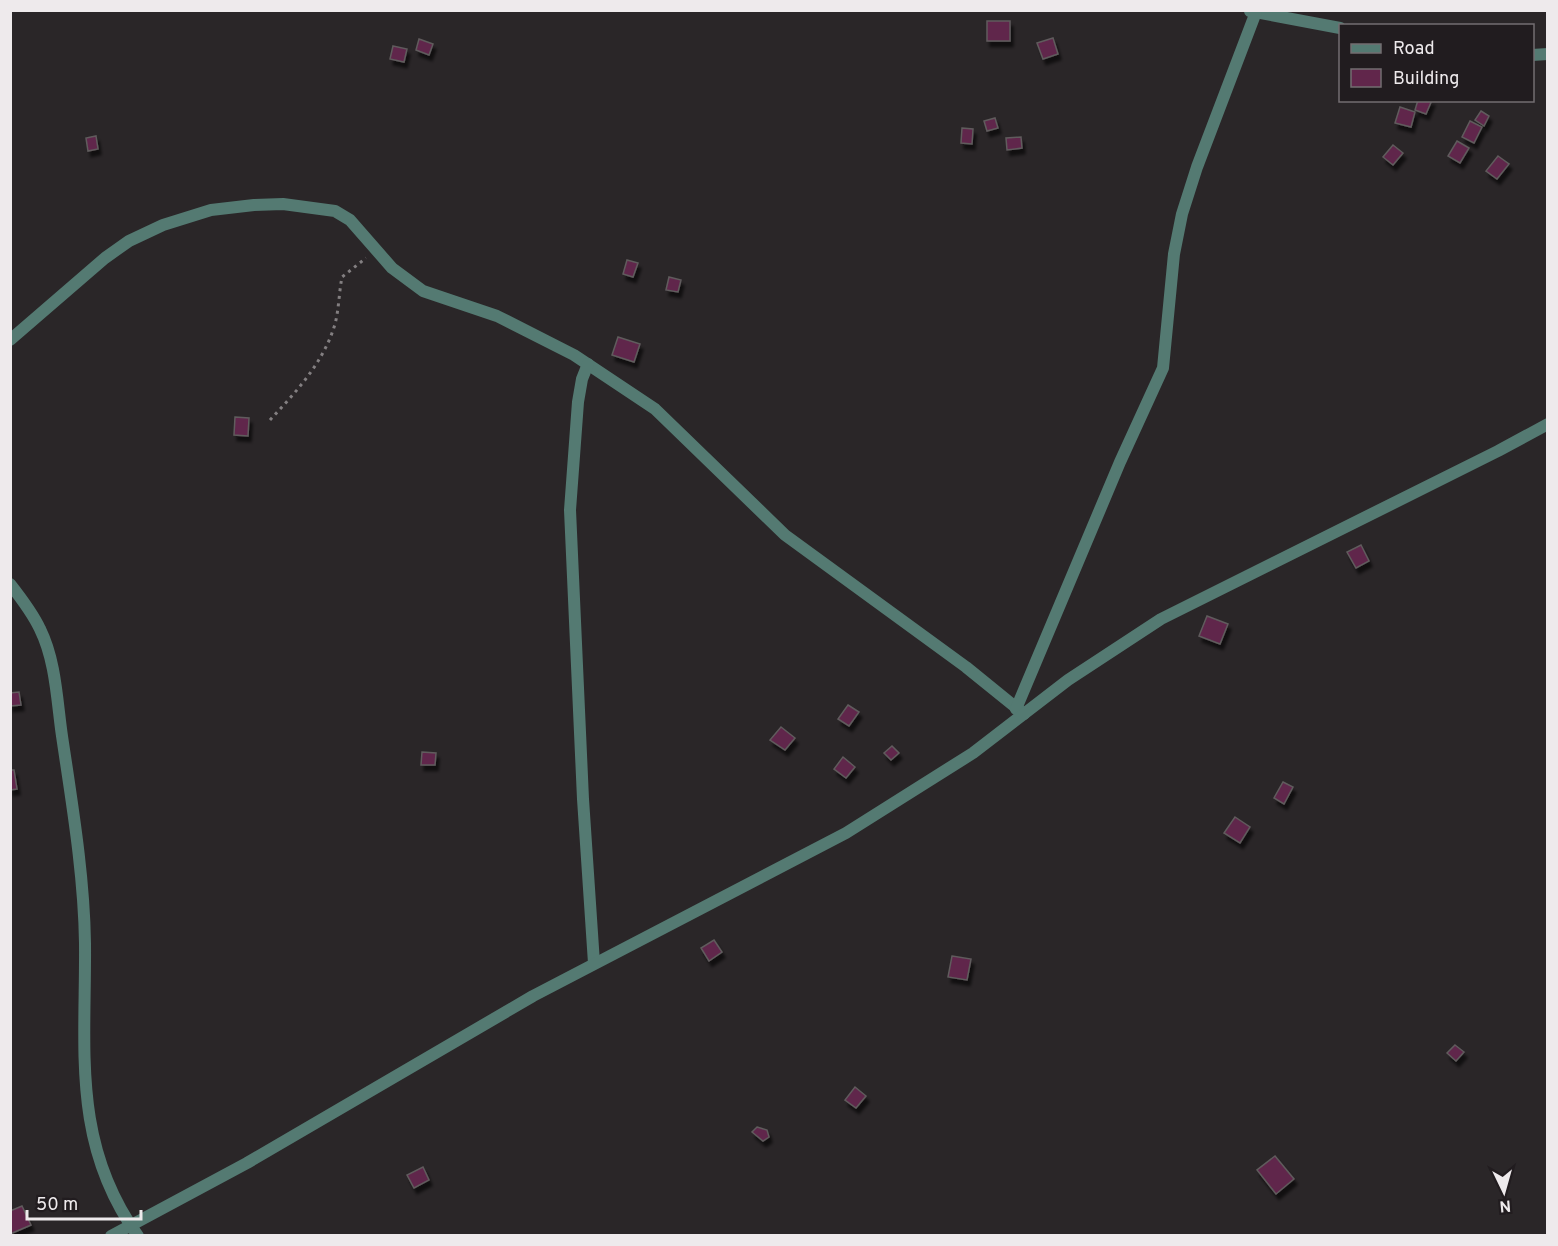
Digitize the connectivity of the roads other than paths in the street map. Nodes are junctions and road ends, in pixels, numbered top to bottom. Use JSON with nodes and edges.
{"nodes":[{"id":1,"x":1253,"y":11,"type":"edge"},
{"id":2,"x":1339,"y":28,"type":"edge"},
{"id":3,"x":10,"y":340,"type":"edge"},
{"id":4,"x":588,"y":364,"type":"junction"},
{"id":5,"x":1548,"y":424,"type":"edge"},
{"id":6,"x":10,"y":584,"type":"edge"},
{"id":7,"x":1020,"y":711,"type":"junction"},
{"id":8,"x":594,"y":963,"type":"junction"},
{"id":9,"x":130,"y":1225,"type":"junction"},
{"id":10,"x":111,"y":1236,"type":"edge"},
{"id":11,"x":138,"y":1236,"type":"edge"}],
"edges":[{"from":1,"to":2,"type":"street"},
{"from":1,"to":7,"type":"street"},
{"from":3,"to":4,"type":"street"},
{"from":4,"to":7,"type":"street"},
{"from":4,"to":8,"type":"street"},
{"from":5,"to":7,"type":"street"},
{"from":6,"to":9,"type":"street"},
{"from":7,"to":8,"type":"street"},
{"from":8,"to":9,"type":"street"},
{"from":9,"to":10,"type":"street"},
{"from":9,"to":11,"type":"street"}]}
